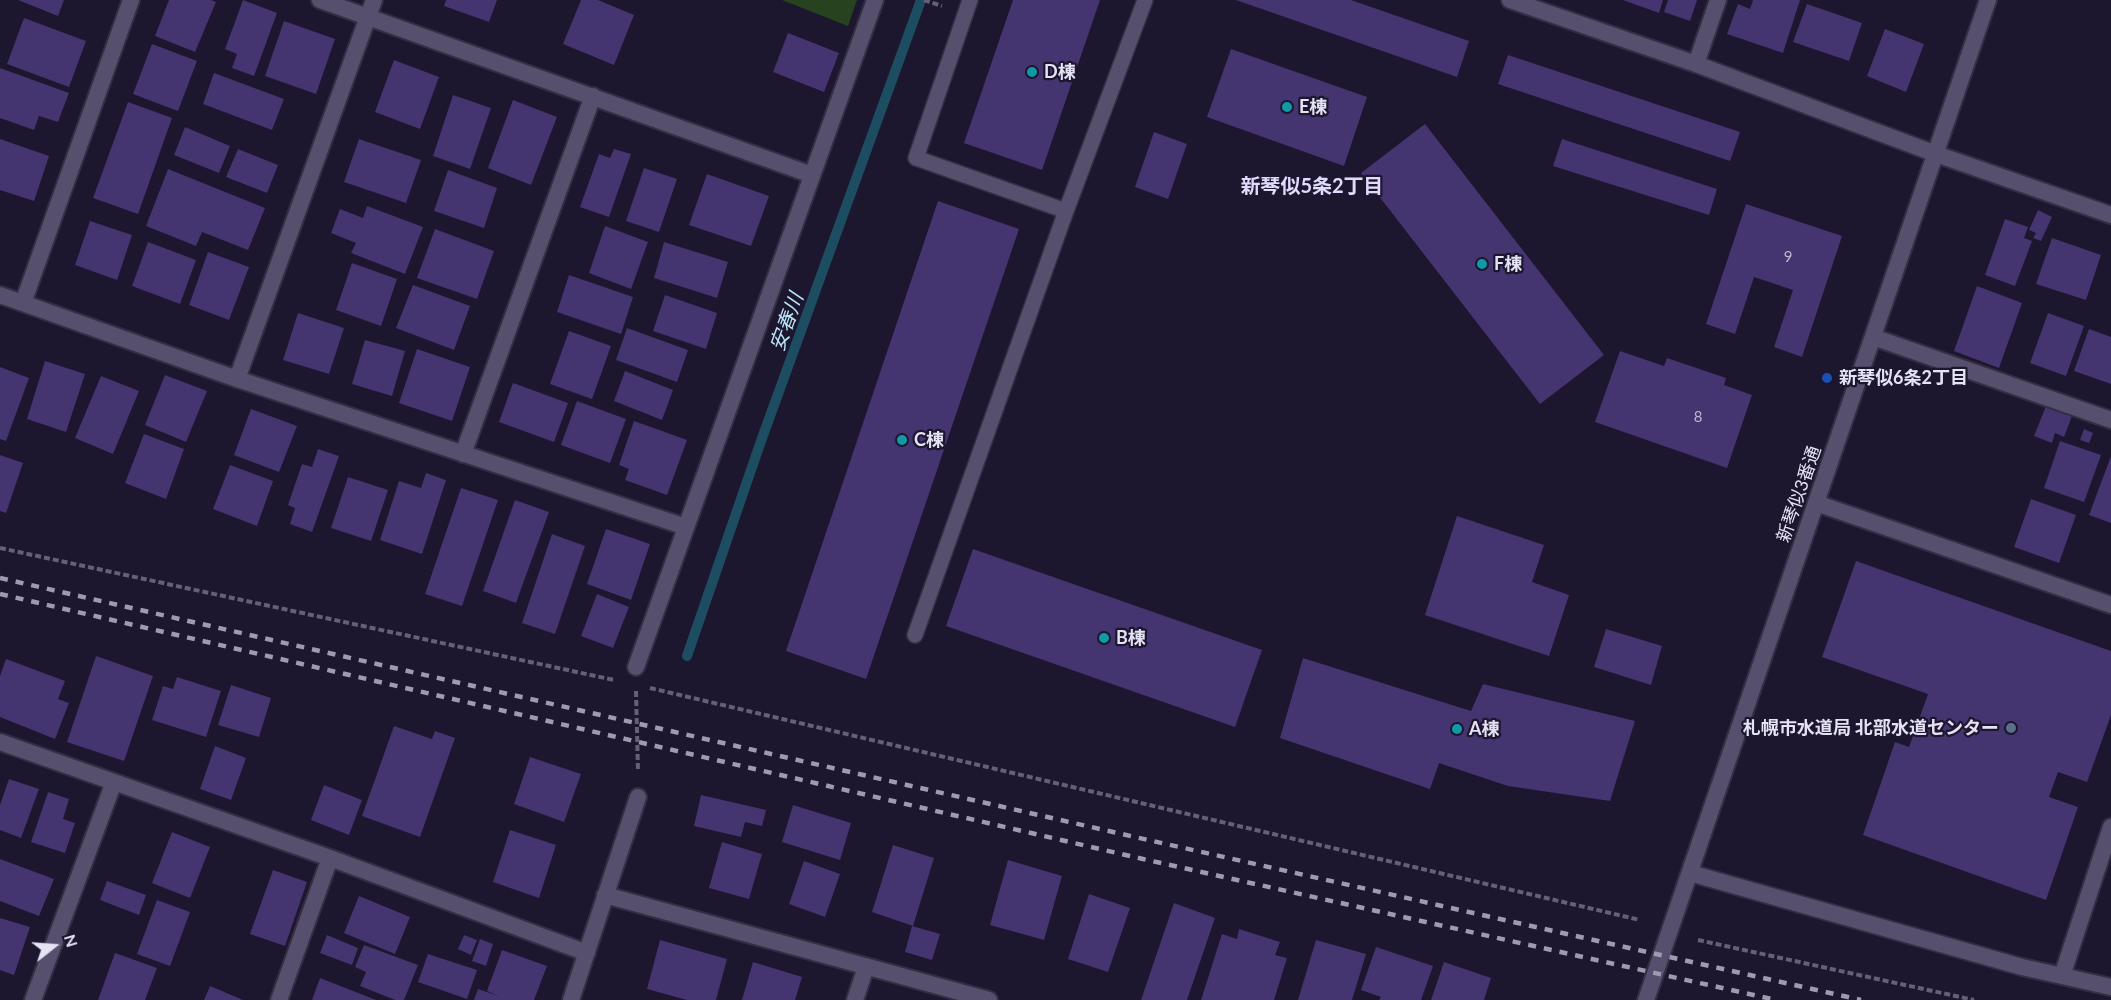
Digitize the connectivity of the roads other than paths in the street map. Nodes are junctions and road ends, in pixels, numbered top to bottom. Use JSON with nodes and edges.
{"nodes":[{"id":1,"x":131,"y":0,"type":"edge"},
{"id":2,"x":320,"y":0,"type":"edge"},
{"id":3,"x":374,"y":0,"type":"edge"},
{"id":4,"x":875,"y":0,"type":"edge"},
{"id":5,"x":970,"y":0,"type":"edge"},
{"id":6,"x":1145,"y":0,"type":"edge"},
{"id":7,"x":1510,"y":0,"type":"edge"},
{"id":8,"x":1718,"y":0,"type":"edge"},
{"id":9,"x":1988,"y":0,"type":"edge"},
{"id":10,"x":368,"y":17,"type":"junction"},
{"id":11,"x":1696,"y":64,"type":"junction"},
{"id":12,"x":593,"y":96,"type":"junction"},
{"id":13,"x":1936,"y":154,"type":"junction"},
{"id":14,"x":812,"y":175,"type":"junction"},
{"id":15,"x":1066,"y":211,"type":"junction"},
{"id":16,"x":2111,"y":215,"type":"edge"},
{"id":17,"x":0,"y":295,"type":"edge"},
{"id":18,"x":23,"y":303,"type":"junction"},
{"id":19,"x":1873,"y":337,"type":"junction"},
{"id":20,"x":237,"y":379,"type":"junction"},
{"id":21,"x":2111,"y":420,"type":"edge"},
{"id":22,"x":463,"y":454,"type":"junction"},
{"id":23,"x":1816,"y":502,"type":"junction"},
{"id":24,"x":686,"y":526,"type":"junction"},
{"id":25,"x":2111,"y":605,"type":"edge"},
{"id":26,"x":915,"y":634,"type":"dead end"},
{"id":27,"x":636,"y":667,"type":"road end"},
{"id":28,"x":0,"y":742,"type":"edge"},
{"id":29,"x":114,"y":782,"type":"junction"},
{"id":30,"x":638,"y":797,"type":"road end"},
{"id":31,"x":2111,"y":827,"type":"edge"},
{"id":32,"x":330,"y":858,"type":"junction"},
{"id":33,"x":1690,"y":873,"type":"junction"},
{"id":34,"x":605,"y":895,"type":"junction"},
{"id":35,"x":587,"y":953,"type":"junction"},
{"id":36,"x":866,"y":967,"type":"junction"},
{"id":37,"x":2062,"y":976,"type":"junction"},
{"id":38,"x":2111,"y":987,"type":"edge"},
{"id":39,"x":33,"y":1000,"type":"edge"},
{"id":40,"x":279,"y":1000,"type":"edge"},
{"id":41,"x":571,"y":1000,"type":"edge"},
{"id":42,"x":855,"y":1000,"type":"edge"},
{"id":43,"x":989,"y":1000,"type":"edge"},
{"id":44,"x":1646,"y":1000,"type":"edge"}],
"edges":[{"from":1,"to":18,"type":"street"},
{"from":2,"to":10,"type":"street"},
{"from":3,"to":10,"type":"street"},
{"from":4,"to":14,"type":"street"},
{"from":5,"to":15,"type":"lane"},
{"from":6,"to":15,"type":"lane"},
{"from":7,"to":11,"type":"street"},
{"from":8,"to":11,"type":"street"},
{"from":9,"to":13,"type":"street","name":"新琴似3番通"},
{"from":10,"to":12,"type":"street"},
{"from":10,"to":20,"type":"street"},
{"from":11,"to":13,"type":"street"},
{"from":12,"to":14,"type":"street"},
{"from":12,"to":22,"type":"street"},
{"from":13,"to":16,"type":"street"},
{"from":13,"to":19,"type":"street","name":"新琴似3番通"},
{"from":14,"to":24,"type":"street"},
{"from":15,"to":26,"type":"lane"},
{"from":17,"to":18,"type":"street"},
{"from":18,"to":20,"type":"street"},
{"from":19,"to":21,"type":"street"},
{"from":19,"to":23,"type":"street","name":"新琴似3番通"},
{"from":20,"to":22,"type":"street"},
{"from":22,"to":24,"type":"street"},
{"from":23,"to":25,"type":"street"},
{"from":23,"to":33,"type":"street","name":"新琴似3番通"},
{"from":24,"to":27,"type":"street"},
{"from":28,"to":29,"type":"street"},
{"from":29,"to":32,"type":"street"},
{"from":29,"to":39,"type":"street"},
{"from":30,"to":34,"type":"street"},
{"from":31,"to":37,"type":"street"},
{"from":32,"to":35,"type":"street"},
{"from":32,"to":40,"type":"street"},
{"from":33,"to":37,"type":"street"},
{"from":33,"to":44,"type":"street","name":"新琴似3番通"},
{"from":34,"to":35,"type":"street"},
{"from":34,"to":36,"type":"street"},
{"from":35,"to":41,"type":"street"},
{"from":36,"to":42,"type":"street"},
{"from":36,"to":43,"type":"street"},
{"from":37,"to":38,"type":"street"}]}
